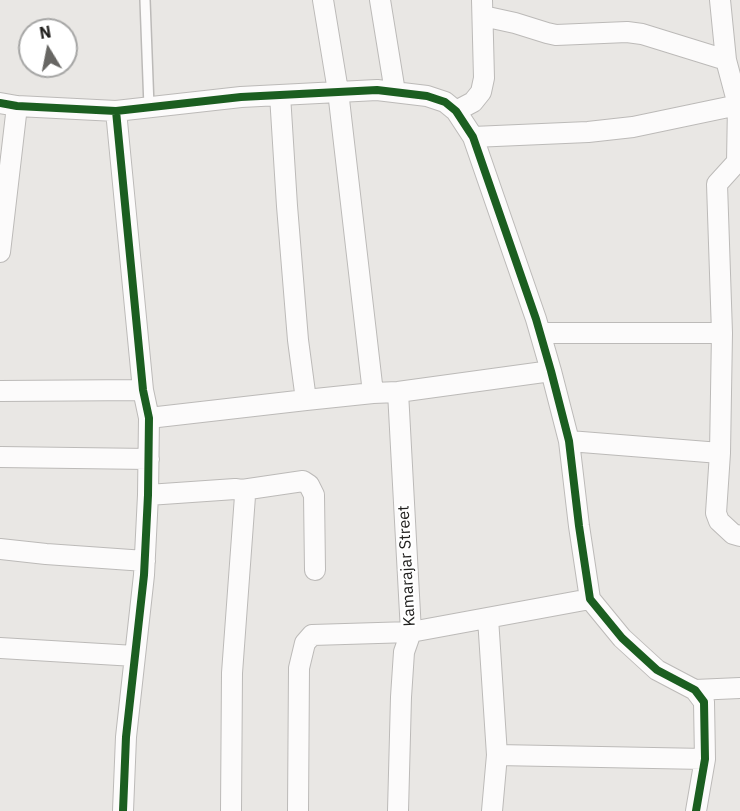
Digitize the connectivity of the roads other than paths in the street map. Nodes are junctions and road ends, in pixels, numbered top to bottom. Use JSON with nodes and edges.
{"nodes":[{"id":1,"x":145,"y":0,"type":"edge"},
{"id":2,"x":323,"y":0,"type":"edge"},
{"id":3,"x":380,"y":0,"type":"edge"},
{"id":4,"x":720,"y":0,"type":"edge"},
{"id":5,"x":482,"y":8,"type":"edge"},
{"id":6,"x":726,"y":60,"type":"junction"},
{"id":7,"x":338,"y":91,"type":"junction"},
{"id":8,"x":395,"y":92,"type":"junction"},
{"id":9,"x":280,"y":95,"type":"junction"},
{"id":10,"x":8,"y":105,"type":"edge"},
{"id":11,"x":738,"y":105,"type":"junction"},
{"id":12,"x":149,"y":107,"type":"junction"},
{"id":13,"x":116,"y":111,"type":"junction"},
{"id":14,"x":456,"y":111,"type":"junction"},
{"id":15,"x":473,"y":137,"type":"junction"},
{"id":16,"x":738,"y":162,"type":"edge"},
{"id":17,"x":0,"y":252,"type":"edge"},
{"id":18,"x":540,"y":333,"type":"junction"},
{"id":19,"x":723,"y":333,"type":"junction"},
{"id":20,"x":551,"y":371,"type":"junction"},
{"id":21,"x":143,"y":390,"type":"junction"},
{"id":22,"x":0,"y":391,"type":"edge"},
{"id":23,"x":373,"y":393,"type":"junction"},
{"id":24,"x":398,"y":393,"type":"junction"},
{"id":25,"x":306,"y":400,"type":"junction"},
{"id":26,"x":149,"y":418,"type":"junction"},
{"id":27,"x":569,"y":441,"type":"junction"},
{"id":28,"x":720,"y":453,"type":"junction"},
{"id":29,"x":0,"y":458,"type":"edge"},
{"id":30,"x":149,"y":459,"type":"junction"},
{"id":31,"x":242,"y":490,"type":"junction"},
{"id":32,"x":148,"y":495,"type":"junction"},
{"id":33,"x":740,"y":536,"type":"edge"},
{"id":34,"x":0,"y":549,"type":"edge"},
{"id":35,"x":145,"y":561,"type":"junction"},
{"id":36,"x":315,"y":570,"type":"dead end"},
{"id":37,"x":590,"y":598,"type":"junction"},
{"id":38,"x":488,"y":618,"type":"junction"},
{"id":39,"x":411,"y":632,"type":"junction"},
{"id":40,"x":0,"y":648,"type":"edge"},
{"id":41,"x":135,"y":656,"type":"junction"},
{"id":42,"x":740,"y":688,"type":"edge"},
{"id":43,"x":695,"y":690,"type":"junction"},
{"id":44,"x":497,"y":755,"type":"junction"},
{"id":45,"x":705,"y":759,"type":"junction"},
{"id":46,"x":123,"y":811,"type":"edge"},
{"id":47,"x":231,"y":811,"type":"edge"},
{"id":48,"x":298,"y":811,"type":"edge"},
{"id":49,"x":398,"y":811,"type":"edge"},
{"id":50,"x":492,"y":811,"type":"edge"},
{"id":51,"x":696,"y":811,"type":"edge"}],
"edges":[{"from":1,"to":12,"type":"lane"},
{"from":2,"to":7,"type":"street"},
{"from":3,"to":8,"type":"street"},
{"from":4,"to":6,"type":"street"},
{"from":5,"to":6,"type":"street"},
{"from":5,"to":14,"type":"street"},
{"from":6,"to":11,"type":"street"},
{"from":7,"to":8,"type":"street"},
{"from":7,"to":9,"type":"street"},
{"from":7,"to":23,"type":"street"},
{"from":8,"to":14,"type":"street"},
{"from":9,"to":12,"type":"street"},
{"from":9,"to":25,"type":"street"},
{"from":10,"to":13,"type":"street"},
{"from":10,"to":17,"type":"street"},
{"from":11,"to":15,"type":"street"},
{"from":11,"to":16,"type":"street"},
{"from":12,"to":13,"type":"street"},
{"from":13,"to":21,"type":"street"},
{"from":14,"to":15,"type":"street"},
{"from":15,"to":18,"type":"street"},
{"from":16,"to":19,"type":"street"},
{"from":18,"to":19,"type":"street"},
{"from":18,"to":20,"type":"street"},
{"from":19,"to":28,"type":"street"},
{"from":20,"to":24,"type":"street"},
{"from":20,"to":27,"type":"street"},
{"from":21,"to":22,"type":"street"},
{"from":21,"to":26,"type":"street"},
{"from":23,"to":24,"type":"street"},
{"from":23,"to":25,"type":"street"},
{"from":24,"to":39,"type":"street","name":"Kamarajar Street"},
{"from":25,"to":26,"type":"street"},
{"from":26,"to":30,"type":"street"},
{"from":27,"to":28,"type":"street"},
{"from":27,"to":37,"type":"street"},
{"from":28,"to":33,"type":"street"},
{"from":29,"to":30,"type":"street"},
{"from":30,"to":32,"type":"street"},
{"from":31,"to":32,"type":"street"},
{"from":31,"to":36,"type":"street"},
{"from":31,"to":47,"type":"street"},
{"from":32,"to":35,"type":"street"},
{"from":34,"to":35,"type":"street"},
{"from":35,"to":41,"type":"street"},
{"from":37,"to":38,"type":"street"},
{"from":37,"to":43,"type":"street"},
{"from":38,"to":39,"type":"street"},
{"from":38,"to":44,"type":"street"},
{"from":39,"to":48,"type":"street"},
{"from":39,"to":49,"type":"street","name":"Kamarajar Street"},
{"from":40,"to":41,"type":"street"},
{"from":41,"to":46,"type":"street"},
{"from":42,"to":43,"type":"street"},
{"from":43,"to":45,"type":"street"},
{"from":44,"to":45,"type":"street"},
{"from":44,"to":50,"type":"street"},
{"from":45,"to":51,"type":"street"}]}
